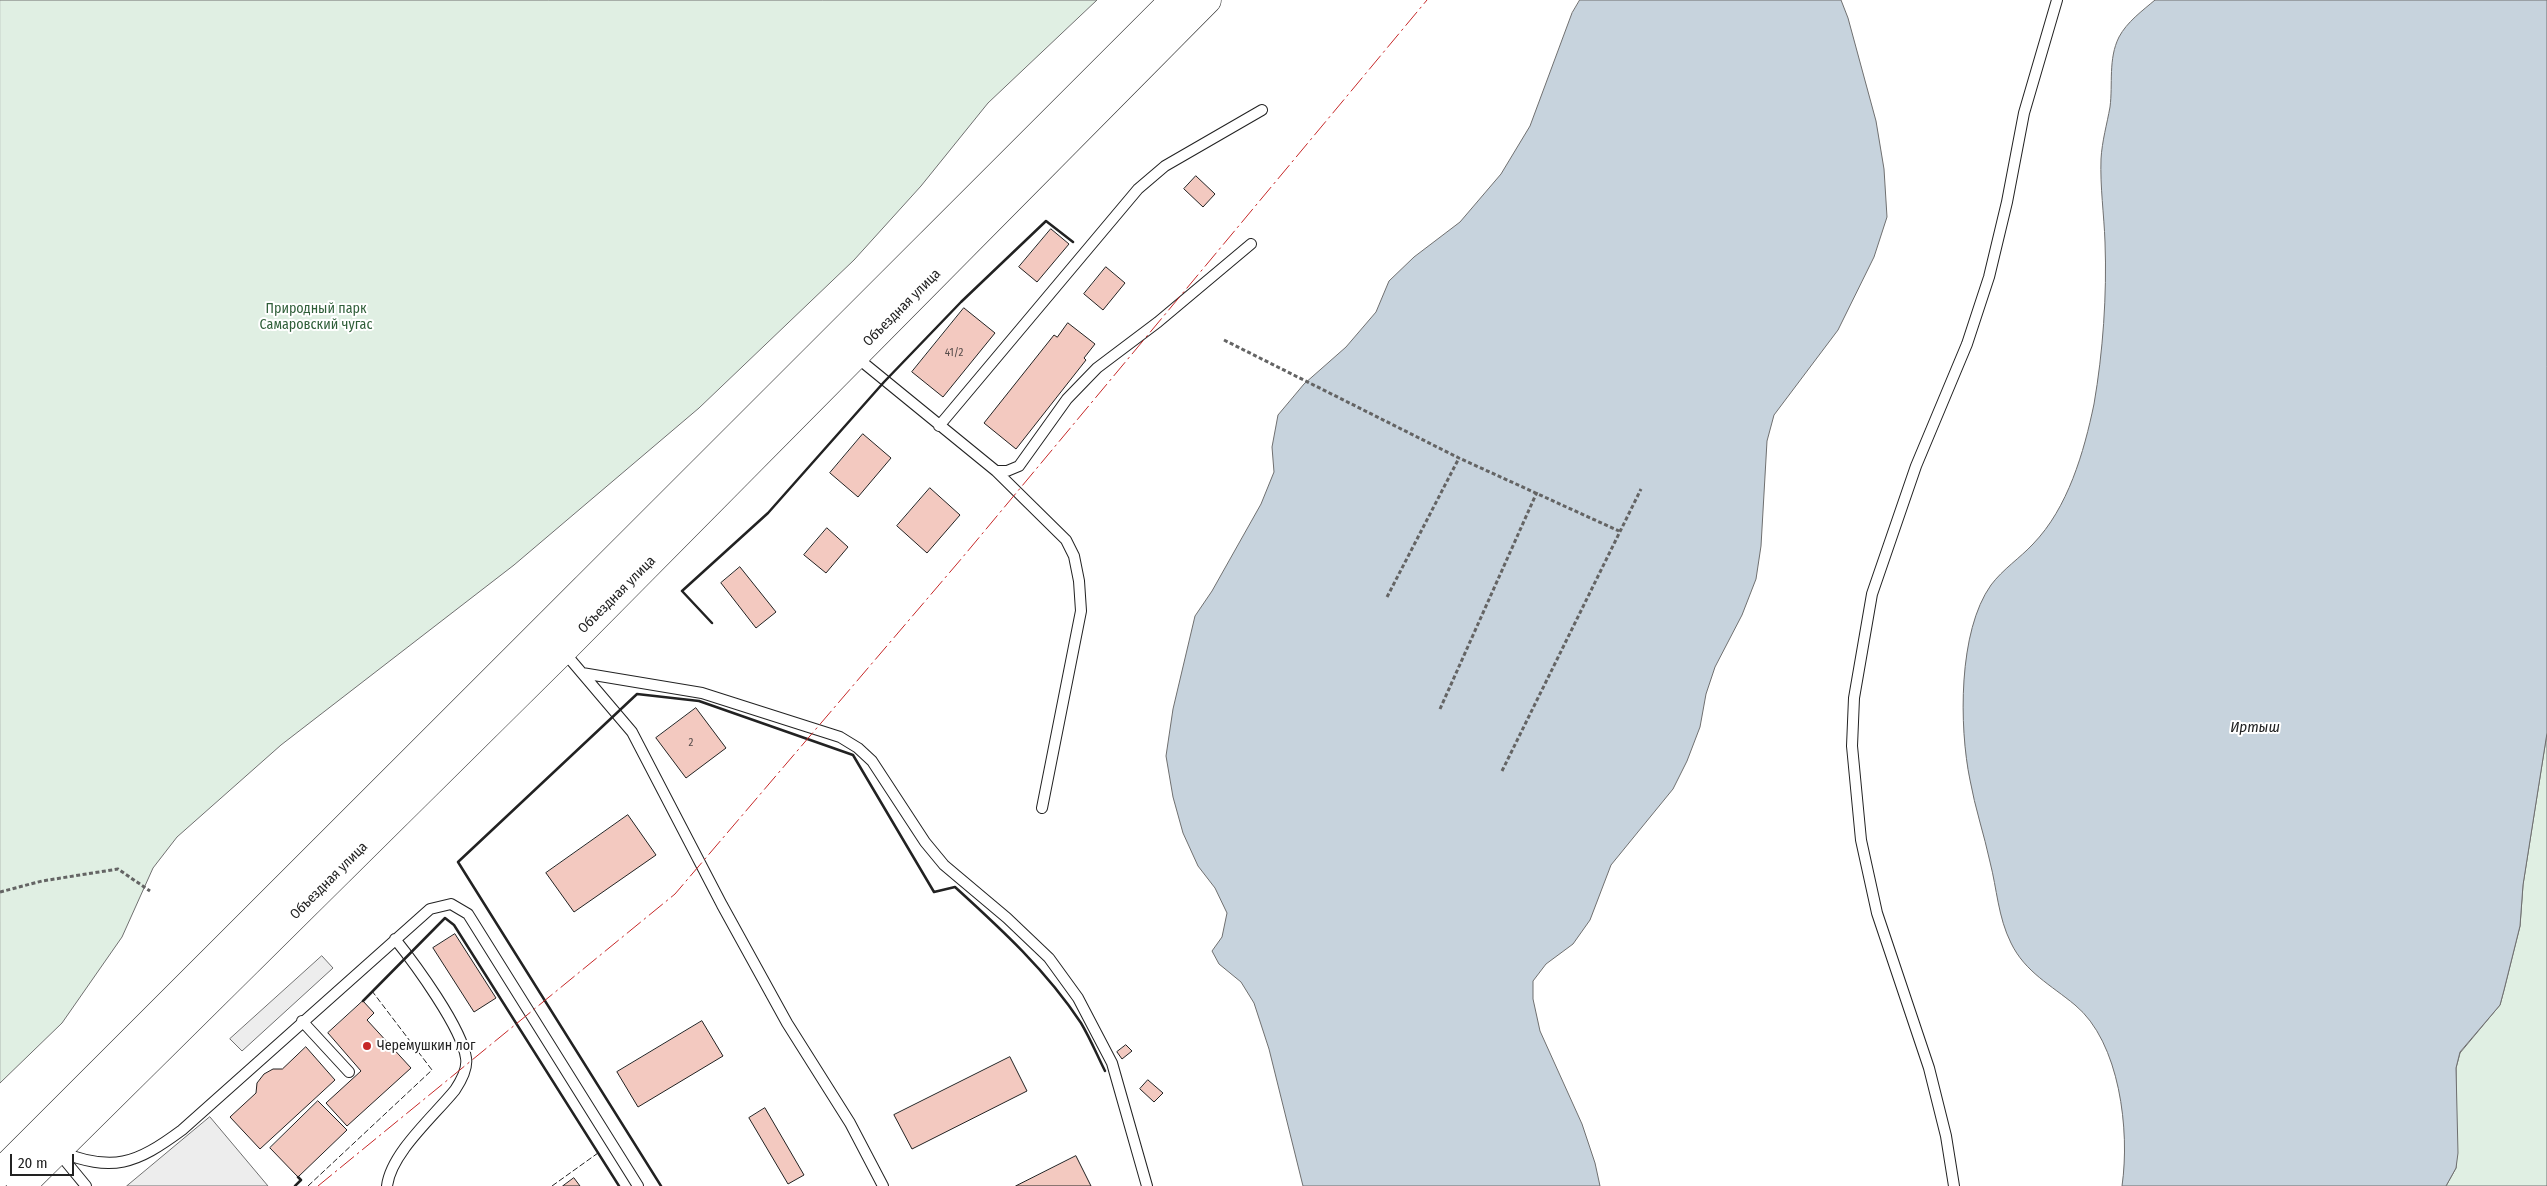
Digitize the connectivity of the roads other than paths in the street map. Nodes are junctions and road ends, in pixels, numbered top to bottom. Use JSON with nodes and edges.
{"nodes":[{"id":1,"x":1174,"y":0,"type":"edge"},
{"id":2,"x":1207,"y":0,"type":"edge"},
{"id":3,"x":2057,"y":0,"type":"edge"},
{"id":4,"x":1262,"y":110,"type":"dead end"},
{"id":5,"x":1251,"y":244,"type":"dead end"},
{"id":6,"x":846,"y":347,"type":"junction"},
{"id":7,"x":939,"y":426,"type":"junction"},
{"id":8,"x":996,"y":471,"type":"junction"},
{"id":9,"x":553,"y":641,"type":"junction"},
{"id":10,"x":582,"y":673,"type":"junction"},
{"id":11,"x":1042,"y":808,"type":"dead end"},
{"id":12,"x":395,"y":939,"type":"junction"},
{"id":13,"x":302,"y":1021,"type":"junction"},
{"id":14,"x":349,"y":1072,"type":"dead end"},
{"id":15,"x":48,"y":1142,"type":"junction"},
{"id":16,"x":0,"y":1174,"type":"edge"},
{"id":17,"x":21,"y":1186,"type":"edge"},
{"id":18,"x":86,"y":1186,"type":"edge"},
{"id":19,"x":387,"y":1186,"type":"edge"},
{"id":20,"x":638,"y":1186,"type":"edge"},
{"id":21,"x":883,"y":1186,"type":"edge"},
{"id":22,"x":1147,"y":1186,"type":"edge"},
{"id":23,"x":1954,"y":1186,"type":"edge"}],
"edges":[{"from":1,"to":6,"type":"main road","name":"Объездная улица"},
{"from":2,"to":6,"type":"main road","name":"Объездная улица"},
{"from":3,"to":23,"type":"lane"},
{"from":4,"to":7,"type":"lane"},
{"from":5,"to":8,"type":"lane"},
{"from":6,"to":7,"type":"lane"},
{"from":6,"to":9,"type":"main road","name":"Объездная улица"},
{"from":7,"to":8,"type":"lane"},
{"from":8,"to":11,"type":"lane"},
{"from":9,"to":10,"type":"lane"},
{"from":9,"to":15,"type":"main road","name":"Объездная улица"},
{"from":10,"to":21,"type":"lane"},
{"from":10,"to":22,"type":"lane"},
{"from":12,"to":13,"type":"lane"},
{"from":12,"to":19,"type":"lane"},
{"from":12,"to":20,"type":"lane"},
{"from":13,"to":14,"type":"lane"},
{"from":13,"to":15,"type":"lane"},
{"from":15,"to":16,"type":"main road","name":"Объездная улица"},
{"from":15,"to":17,"type":"main road","name":"Объездная улица"},
{"from":15,"to":18,"type":"lane"}]}
